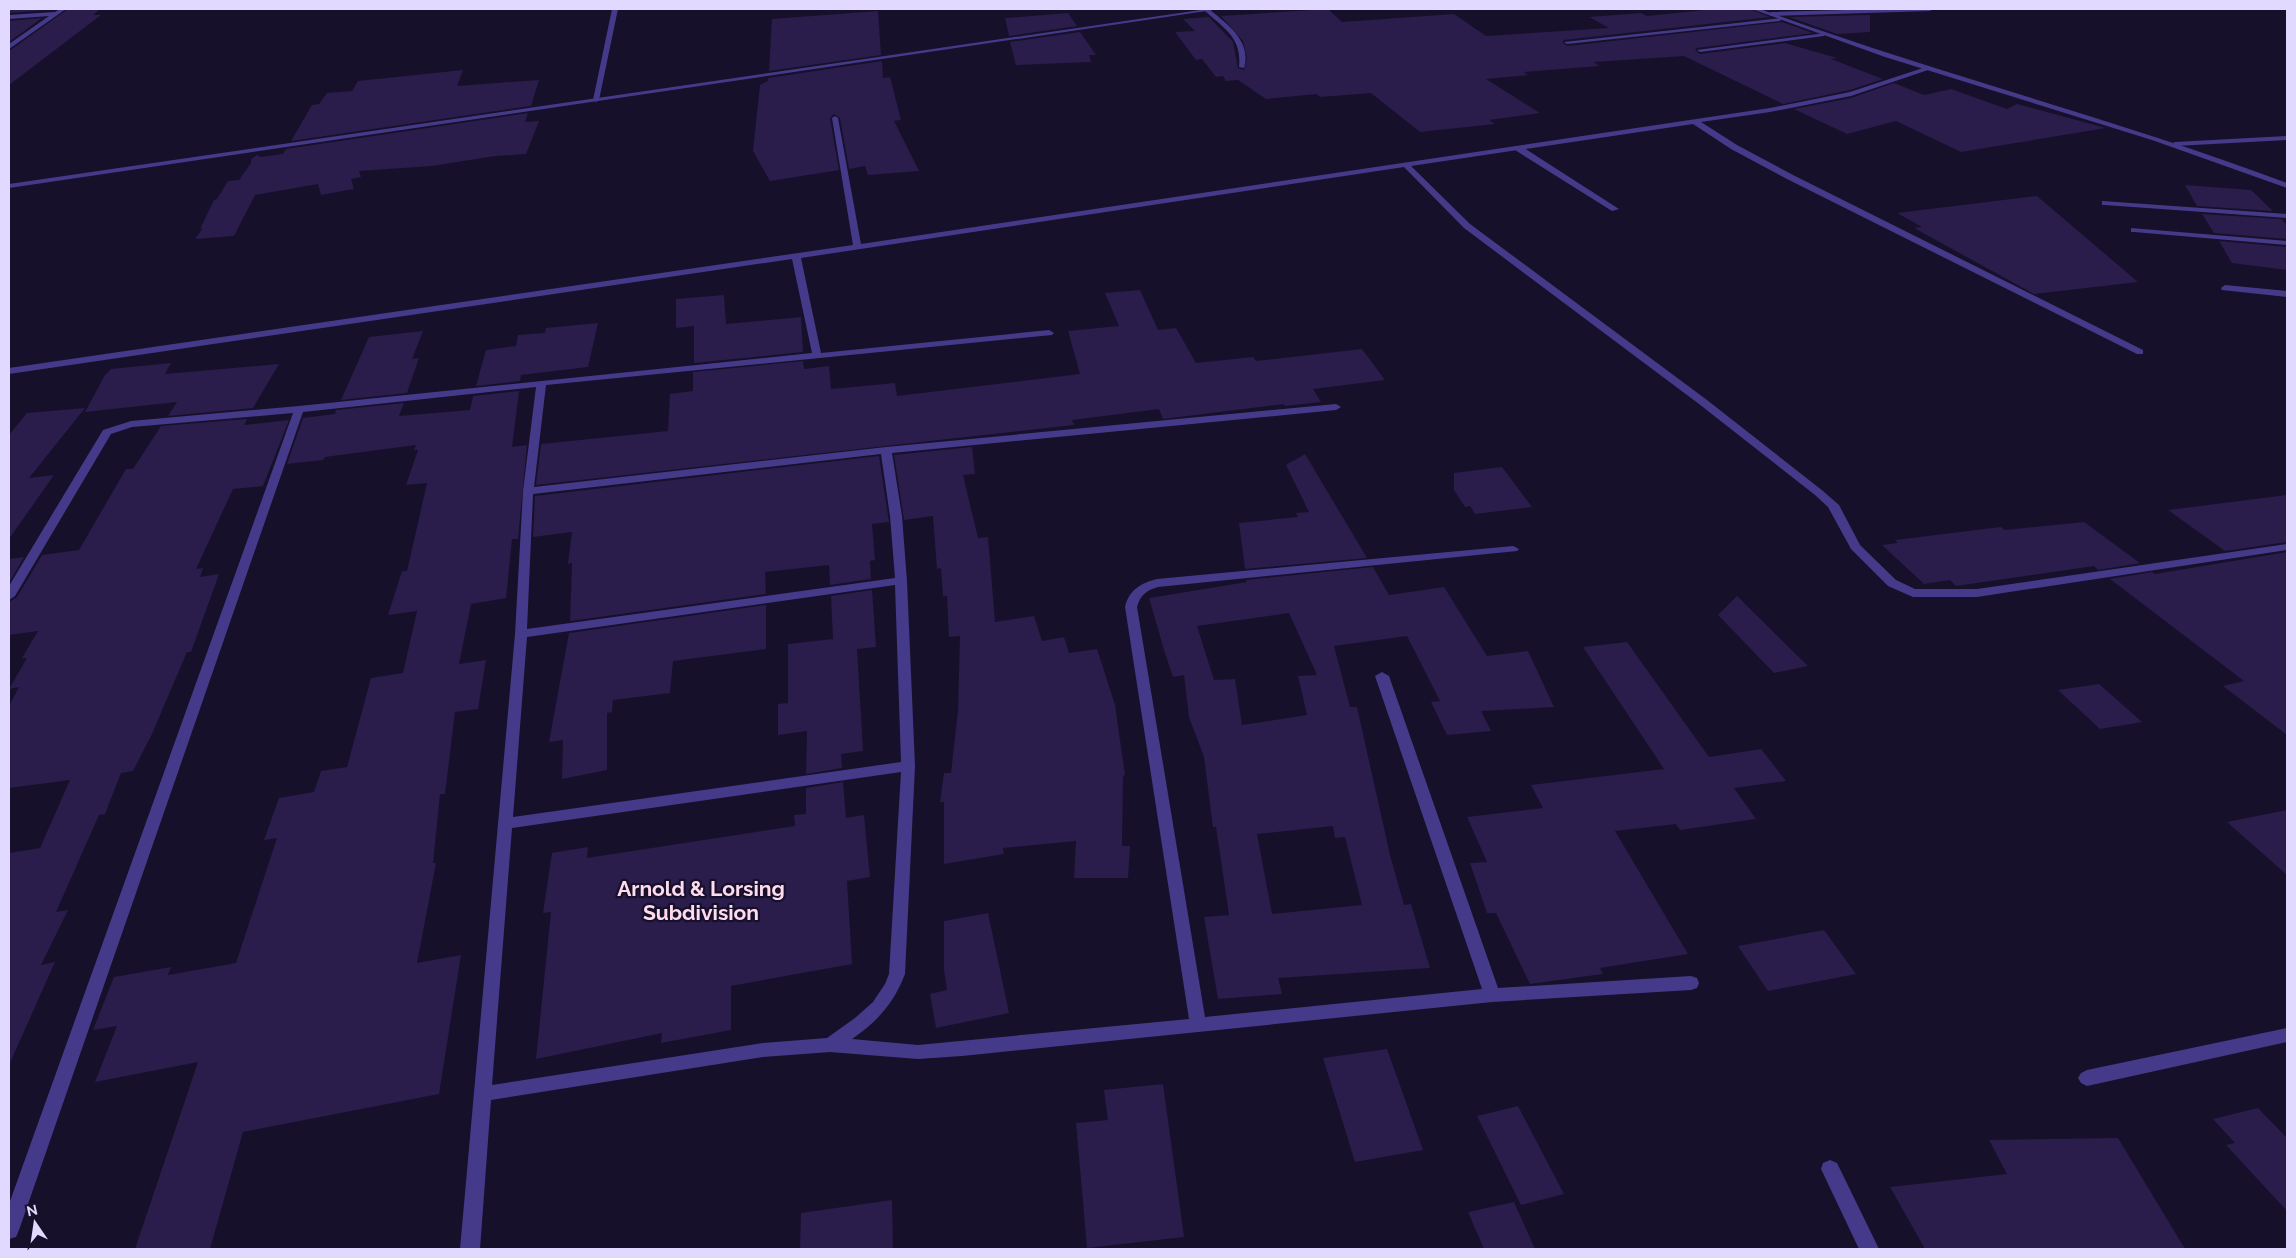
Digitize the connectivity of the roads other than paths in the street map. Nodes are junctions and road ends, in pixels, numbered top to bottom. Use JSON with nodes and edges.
{"nodes":[{"id":1,"x":63,"y":9,"type":"edge"},
{"id":2,"x":615,"y":9,"type":"edge"},
{"id":3,"x":1217,"y":9,"type":"edge"},
{"id":4,"x":1755,"y":9,"type":"edge"},
{"id":5,"x":1930,"y":9,"type":"edge"},
{"id":6,"x":1207,"y":10,"type":"junction"},
{"id":7,"x":55,"y":14,"type":"junction"},
{"id":8,"x":1768,"y":14,"type":"junction"},
{"id":9,"x":9,"y":17,"type":"edge"},
{"id":10,"x":1780,"y":19,"type":"junction"},
{"id":11,"x":1824,"y":34,"type":"junction"},
{"id":12,"x":1567,"y":42,"type":"dead end"},
{"id":13,"x":9,"y":47,"type":"edge"},
{"id":14,"x":1700,"y":50,"type":"dead end"},
{"id":15,"x":1242,"y":67,"type":"dead end"},
{"id":16,"x":1929,"y":68,"type":"junction"},
{"id":17,"x":596,"y":100,"type":"junction"},
{"id":18,"x":835,"y":118,"type":"dead end"},
{"id":19,"x":1694,"y":121,"type":"junction"},
{"id":20,"x":2287,"y":138,"type":"edge"},
{"id":21,"x":2175,"y":144,"type":"junction"},
{"id":22,"x":1518,"y":148,"type":"junction"},
{"id":23,"x":1406,"y":165,"type":"junction"},
{"id":24,"x":9,"y":186,"type":"edge"},
{"id":25,"x":2287,"y":186,"type":"edge"},
{"id":26,"x":2105,"y":203,"type":"dead end"},
{"id":27,"x":1615,"y":209,"type":"dead end"},
{"id":28,"x":2287,"y":216,"type":"edge"},
{"id":29,"x":2134,"y":230,"type":"dead end"},
{"id":30,"x":2287,"y":243,"type":"edge"},
{"id":31,"x":857,"y":247,"type":"junction"},
{"id":32,"x":796,"y":256,"type":"junction"},
{"id":33,"x":2225,"y":288,"type":"dead end"},
{"id":34,"x":2287,"y":294,"type":"edge"},
{"id":35,"x":1049,"y":333,"type":"dead end"},
{"id":36,"x":2140,"y":352,"type":"dead end"},
{"id":37,"x":817,"y":355,"type":"junction"},
{"id":38,"x":9,"y":371,"type":"edge"},
{"id":39,"x":541,"y":383,"type":"junction"},
{"id":40,"x":1336,"y":407,"type":"dead end"},
{"id":41,"x":299,"y":410,"type":"junction"},
{"id":42,"x":886,"y":450,"type":"junction"},
{"id":43,"x":528,"y":491,"type":"junction"},
{"id":44,"x":2287,"y":547,"type":"edge"},
{"id":45,"x":1513,"y":549,"type":"dead end"},
{"id":46,"x":901,"y":581,"type":"junction"},
{"id":47,"x":9,"y":596,"type":"edge"},
{"id":48,"x":522,"y":634,"type":"junction"},
{"id":49,"x":1382,"y":676,"type":"dead end"},
{"id":50,"x":908,"y":766,"type":"junction"},
{"id":51,"x":506,"y":823,"type":"junction"},
{"id":52,"x":1691,"y":983,"type":"dead end"},
{"id":53,"x":1492,"y":995,"type":"junction"},
{"id":54,"x":1198,"y":1024,"type":"junction"},
{"id":55,"x":2287,"y":1035,"type":"edge"},
{"id":56,"x":830,"y":1045,"type":"junction"},
{"id":57,"x":2087,"y":1078,"type":"dead end"},
{"id":58,"x":482,"y":1094,"type":"junction"},
{"id":59,"x":1830,"y":1169,"type":"dead end"},
{"id":60,"x":9,"y":1230,"type":"edge"},
{"id":61,"x":470,"y":1249,"type":"edge"},
{"id":62,"x":1869,"y":1249,"type":"edge"}],
"edges":[{"from":1,"to":7,"type":"street"},
{"from":2,"to":17,"type":"street"},
{"from":3,"to":6,"type":"street"},
{"from":4,"to":8,"type":"street"},
{"from":5,"to":8,"type":"street"},
{"from":6,"to":15,"type":"street"},
{"from":6,"to":17,"type":"street"},
{"from":7,"to":9,"type":"street"},
{"from":7,"to":13,"type":"street"},
{"from":8,"to":10,"type":"street"},
{"from":10,"to":11,"type":"street"},
{"from":10,"to":12,"type":"street"},
{"from":11,"to":14,"type":"street"},
{"from":11,"to":16,"type":"street"},
{"from":16,"to":19,"type":"street"},
{"from":16,"to":21,"type":"street"},
{"from":17,"to":24,"type":"street"},
{"from":18,"to":31,"type":"street"},
{"from":19,"to":22,"type":"street"},
{"from":19,"to":36,"type":"street"},
{"from":20,"to":21,"type":"street"},
{"from":21,"to":25,"type":"street"},
{"from":22,"to":23,"type":"street"},
{"from":22,"to":27,"type":"street"},
{"from":23,"to":31,"type":"street"},
{"from":23,"to":44,"type":"street"},
{"from":26,"to":28,"type":"street"},
{"from":29,"to":30,"type":"street"},
{"from":31,"to":32,"type":"street"},
{"from":32,"to":37,"type":"street"},
{"from":32,"to":38,"type":"street"},
{"from":33,"to":34,"type":"street"},
{"from":35,"to":37,"type":"street"},
{"from":37,"to":39,"type":"street"},
{"from":39,"to":41,"type":"street"},
{"from":39,"to":43,"type":"street"},
{"from":40,"to":42,"type":"street"},
{"from":41,"to":47,"type":"street"},
{"from":41,"to":60,"type":"street"},
{"from":42,"to":43,"type":"street"},
{"from":42,"to":46,"type":"street"},
{"from":43,"to":48,"type":"street"},
{"from":45,"to":54,"type":"street"},
{"from":46,"to":48,"type":"street"},
{"from":46,"to":50,"type":"street"},
{"from":48,"to":51,"type":"street"},
{"from":49,"to":53,"type":"street"},
{"from":50,"to":51,"type":"street"},
{"from":50,"to":56,"type":"street"},
{"from":51,"to":58,"type":"street"},
{"from":52,"to":53,"type":"street"},
{"from":53,"to":54,"type":"street"},
{"from":54,"to":56,"type":"street"},
{"from":55,"to":57,"type":"street"},
{"from":56,"to":58,"type":"street"},
{"from":58,"to":61,"type":"street"},
{"from":59,"to":62,"type":"street"}]}
